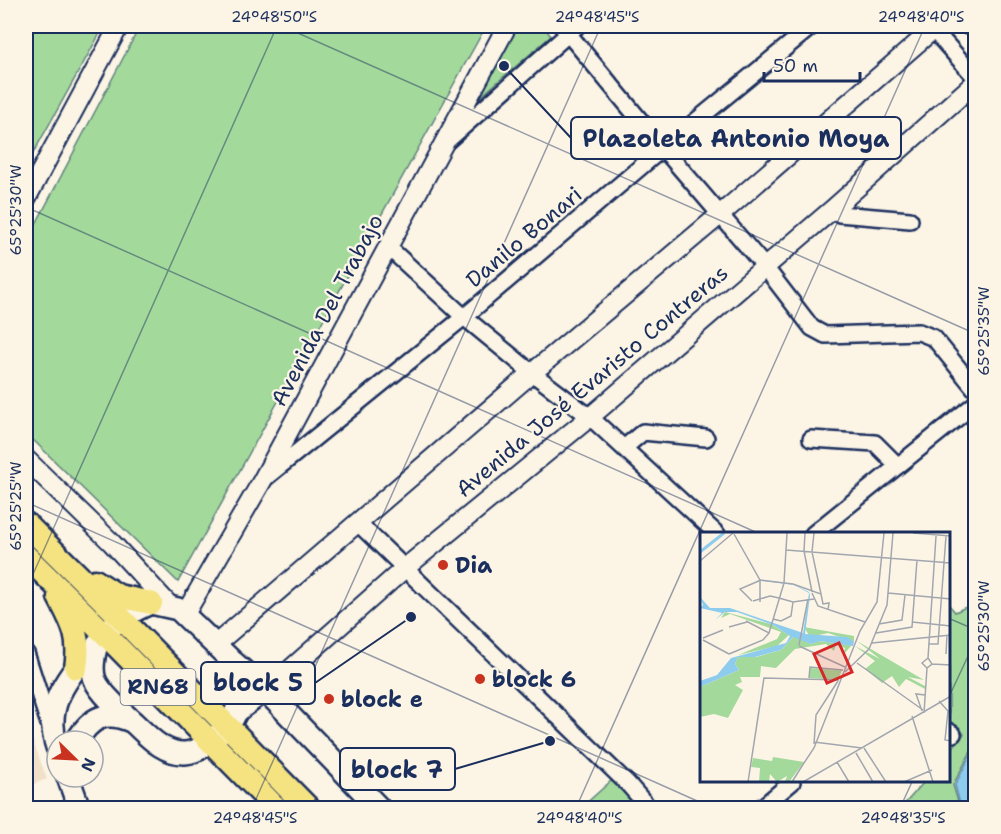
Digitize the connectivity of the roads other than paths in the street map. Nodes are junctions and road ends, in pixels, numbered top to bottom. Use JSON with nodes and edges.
{"nodes":[{"id":1,"x":119,"y":26,"type":"edge"},
{"id":2,"x":507,"y":26,"type":"edge"},
{"id":3,"x":812,"y":26,"type":"edge"},
{"id":4,"x":933,"y":27,"type":"edge"},
{"id":5,"x":569,"y":28,"type":"edge"},
{"id":6,"x":975,"y":80,"type":"edge"},
{"id":7,"x":442,"y":145,"type":"junction"},
{"id":8,"x":663,"y":148,"type":"junction"},
{"id":9,"x":26,"y":199,"type":"edge"},
{"id":10,"x":834,"y":208,"type":"junction"},
{"id":11,"x":721,"y":214,"type":"junction"},
{"id":12,"x":910,"y":220,"type":"dead end"},
{"id":13,"x":388,"y":247,"type":"junction"},
{"id":14,"x":765,"y":267,"type":"junction"},
{"id":15,"x":465,"y":317,"type":"junction"},
{"id":16,"x":532,"y":373,"type":"junction"},
{"id":17,"x":975,"y":390,"type":"edge"},
{"id":18,"x":975,"y":403,"type":"edge"},
{"id":19,"x":590,"y":417,"type":"junction"},
{"id":20,"x":706,"y":438,"type":"dead end"},
{"id":21,"x":811,"y":439,"type":"dead end"},
{"id":22,"x":624,"y":448,"type":"junction"},
{"id":23,"x":26,"y":459,"type":"edge"},
{"id":24,"x":898,"y":466,"type":"junction"},
{"id":25,"x":262,"y":481,"type":"junction"},
{"id":26,"x":358,"y":523,"type":"junction"},
{"id":27,"x":26,"y":524,"type":"edge"},
{"id":28,"x":715,"y":532,"type":"edge"},
{"id":29,"x":816,"y":532,"type":"edge"},
{"id":30,"x":26,"y":556,"type":"edge"},
{"id":31,"x":58,"y":557,"type":"junction"},
{"id":32,"x":405,"y":568,"type":"junction"},
{"id":33,"x":52,"y":582,"type":"junction"},
{"id":34,"x":169,"y":608,"type":"junction"},
{"id":35,"x":122,"y":619,"type":"junction"},
{"id":36,"x":102,"y":638,"type":"junction"},
{"id":37,"x":216,"y":644,"type":"junction"},
{"id":38,"x":26,"y":653,"type":"edge"},
{"id":39,"x":233,"y":662,"type":"junction"},
{"id":40,"x":72,"y":673,"type":"junction"},
{"id":41,"x":35,"y":678,"type":"junction"},
{"id":42,"x":266,"y":691,"type":"junction"},
{"id":43,"x":133,"y":722,"type":"junction"},
{"id":44,"x":225,"y":727,"type":"junction"},
{"id":45,"x":51,"y":729,"type":"edge"},
{"id":46,"x":55,"y":729,"type":"edge"},
{"id":47,"x":86,"y":729,"type":"edge"},
{"id":48,"x":791,"y":783,"type":"edge"},
{"id":49,"x":72,"y":789,"type":"edge"},
{"id":50,"x":75,"y":789,"type":"edge"},
{"id":51,"x":79,"y":808,"type":"edge"},
{"id":52,"x":276,"y":808,"type":"edge"},
{"id":53,"x":308,"y":808,"type":"edge"},
{"id":54,"x":379,"y":808,"type":"edge"},
{"id":55,"x":649,"y":808,"type":"edge"},
{"id":56,"x":761,"y":808,"type":"edge"}],
"edges":[{"from":1,"to":9,"type":"street"},
{"from":2,"to":7,"type":"street","name":"Avenida Del Trabajo"},
{"from":3,"to":8,"type":"street","name":"Danilo Bonari"},
{"from":4,"to":6,"type":"street"},
{"from":4,"to":11,"type":"street","name":"Avenida José Evaristo Contreras"},
{"from":5,"to":7,"type":"street"},
{"from":5,"to":8,"type":"street"},
{"from":6,"to":10,"type":"street","name":"Avenida José Evaristo Contreras"},
{"from":7,"to":13,"type":"street","name":"Avenida Del Trabajo"},
{"from":8,"to":11,"type":"street"},
{"from":8,"to":15,"type":"street","name":"Danilo Bonari"},
{"from":10,"to":12,"type":"street"},
{"from":10,"to":14,"type":"street","name":"Avenida José Evaristo Contreras"},
{"from":11,"to":14,"type":"street"},
{"from":11,"to":16,"type":"street","name":"Avenida José Evaristo Contreras"},
{"from":13,"to":15,"type":"street"},
{"from":13,"to":25,"type":"street","name":"Avenida Del Trabajo"},
{"from":14,"to":17,"type":"street"},
{"from":14,"to":19,"type":"street","name":"Avenida José Evaristo Contreras"},
{"from":15,"to":16,"type":"street"},
{"from":15,"to":25,"type":"street","name":"Danilo Bonari"},
{"from":16,"to":19,"type":"street"},
{"from":16,"to":26,"type":"street","name":"Avenida José Evaristo Contreras"},
{"from":18,"to":24,"type":"street"},
{"from":19,"to":22,"type":"street"},
{"from":19,"to":32,"type":"street","name":"Avenida José Evaristo Contreras"},
{"from":20,"to":22,"type":"street"},
{"from":21,"to":24,"type":"street"},
{"from":22,"to":28,"type":"street"},
{"from":23,"to":34,"type":"street"},
{"from":24,"to":29,"type":"street"},
{"from":25,"to":34,"type":"street","name":"Avenida Del Trabajo"},
{"from":26,"to":32,"type":"street"},
{"from":26,"to":37,"type":"street","name":"Avenida José Evaristo Contreras"},
{"from":27,"to":31,"type":"main road","number":"RN68"},
{"from":30,"to":33,"type":"main road","number":"RN68"},
{"from":31,"to":34,"type":"main road"},
{"from":31,"to":35,"type":"main road","number":"RN68"},
{"from":32,"to":42,"type":"street","name":"Avenida José Evaristo Contreras"},
{"from":32,"to":55,"type":"street"},
{"from":33,"to":36,"type":"main road","number":"RN68"},
{"from":33,"to":40,"type":"main road"},
{"from":34,"to":35,"type":"main road"},
{"from":34,"to":37,"type":"main road"},
{"from":35,"to":36,"type":"main road"},
{"from":35,"to":44,"type":"main road","number":"RN68"},
{"from":36,"to":40,"type":"main road"},
{"from":36,"to":43,"type":"main road"},
{"from":36,"to":44,"type":"main road","number":"RN68"},
{"from":37,"to":39,"type":"main road"},
{"from":38,"to":41,"type":"street"},
{"from":39,"to":42,"type":"main road"},
{"from":39,"to":44,"type":"main road"},
{"from":40,"to":41,"type":"street"},
{"from":40,"to":46,"type":"main road"},
{"from":41,"to":45,"type":"street"},
{"from":42,"to":44,"type":"street","name":"Avenida José Evaristo Contreras"},
{"from":42,"to":54,"type":"main road"},
{"from":43,"to":44,"type":"main road"},
{"from":43,"to":47,"type":"main road"},
{"from":44,"to":52,"type":"main road","number":"RN68"},
{"from":44,"to":53,"type":"main road","number":"RN68"},
{"from":48,"to":56,"type":"street"},
{"from":49,"to":51,"type":"main road"},
{"from":50,"to":51,"type":"main road"}]}
